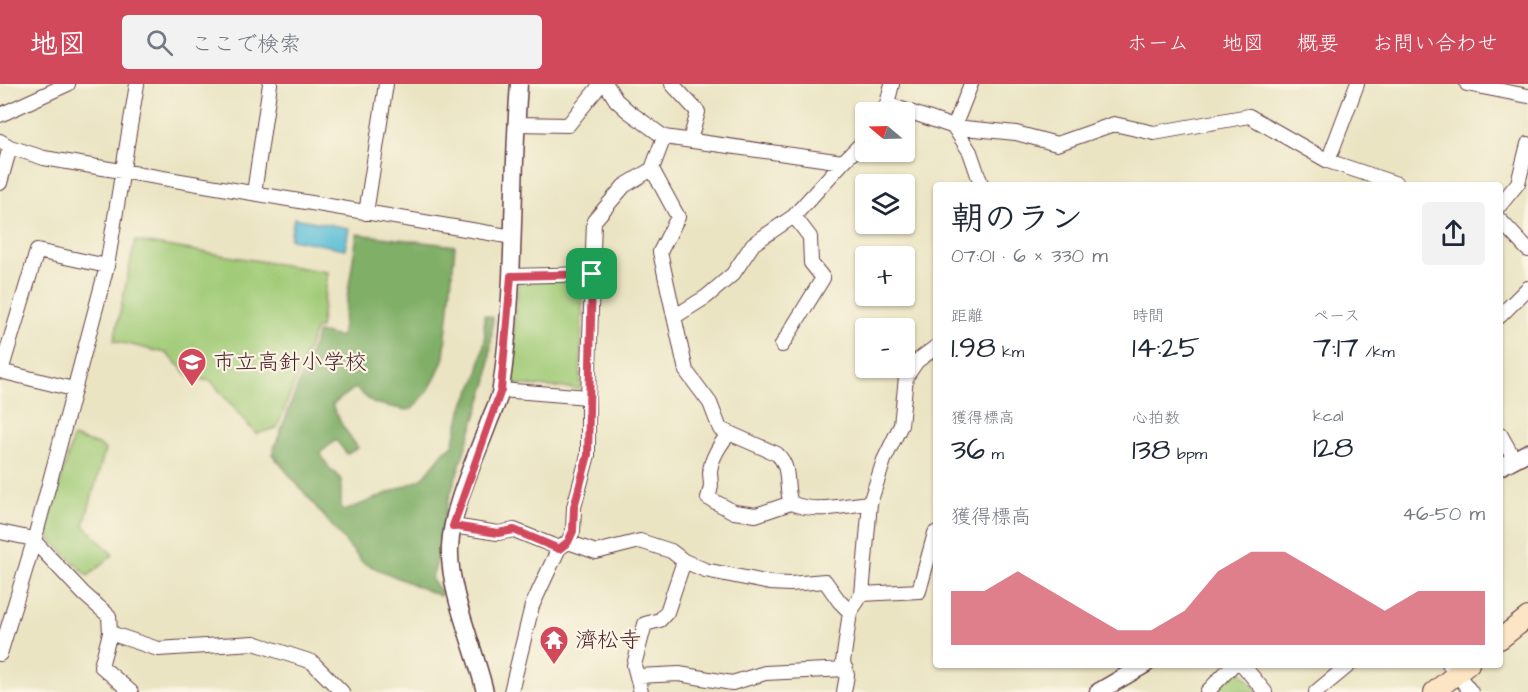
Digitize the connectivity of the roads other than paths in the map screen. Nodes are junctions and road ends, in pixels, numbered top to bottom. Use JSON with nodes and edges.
{"nodes":[{"id":1,"x":68,"y":84,"type":"edge"},
{"id":2,"x":137,"y":84,"type":"edge"},
{"id":3,"x":270,"y":84,"type":"edge"},
{"id":4,"x":386,"y":84,"type":"edge"},
{"id":5,"x":519,"y":84,"type":"edge"},
{"id":6,"x":603,"y":84,"type":"edge"},
{"id":7,"x":672,"y":84,"type":"edge"},
{"id":8,"x":892,"y":84,"type":"edge"},
{"id":9,"x":971,"y":84,"type":"edge"},
{"id":10,"x":1357,"y":84,"type":"edge"},
{"id":11,"x":1467,"y":84,"type":"edge"},
{"id":12,"x":1528,"y":96,"type":"edge"},
{"id":13,"x":887,"y":102,"type":"edge"},
{"id":14,"x":0,"y":115,"type":"edge"},
{"id":15,"x":915,"y":116,"type":"edge"},
{"id":16,"x":516,"y":124,"type":"junction"},
{"id":17,"x":954,"y":127,"type":"junction"},
{"id":18,"x":664,"y":137,"type":"junction"},
{"id":19,"x":690,"y":140,"type":"junction"},
{"id":20,"x":5,"y":144,"type":"edge"},
{"id":21,"x":1528,"y":144,"type":"edge"},
{"id":22,"x":855,"y":150,"type":"edge"},
{"id":23,"x":1328,"y":160,"type":"junction"},
{"id":24,"x":843,"y":162,"type":"junction"},
{"id":25,"x":652,"y":169,"type":"junction"},
{"id":26,"x":123,"y":171,"type":"junction"},
{"id":27,"x":980,"y":182,"type":"edge"},
{"id":28,"x":1391,"y":182,"type":"edge"},
{"id":29,"x":0,"y":183,"type":"edge"},
{"id":30,"x":254,"y":193,"type":"junction"},
{"id":31,"x":1503,"y":201,"type":"edge"},
{"id":32,"x":366,"y":213,"type":"junction"},
{"id":33,"x":794,"y":216,"type":"junction"},
{"id":34,"x":1503,"y":223,"type":"edge"},
{"id":35,"x":513,"y":237,"type":"junction"},
{"id":36,"x":1528,"y":250,"type":"edge"},
{"id":37,"x":107,"y":266,"type":"junction"},
{"id":38,"x":592,"y":274,"type":"junction"},
{"id":39,"x":511,"y":276,"type":"junction"},
{"id":40,"x":1528,"y":288,"type":"edge"},
{"id":41,"x":1503,"y":313,"type":"edge"},
{"id":42,"x":674,"y":317,"type":"junction"},
{"id":43,"x":782,"y":345,"type":"dead end"},
{"id":44,"x":933,"y":349,"type":"edge"},
{"id":45,"x":0,"y":371,"type":"edge"},
{"id":46,"x":73,"y":389,"type":"junction"},
{"id":47,"x":501,"y":390,"type":"junction"},
{"id":48,"x":588,"y":397,"type":"junction"},
{"id":49,"x":730,"y":433,"type":"junction"},
{"id":50,"x":1503,"y":439,"type":"edge"},
{"id":51,"x":1514,"y":459,"type":"edge"},
{"id":52,"x":790,"y":503,"type":"junction"},
{"id":53,"x":870,"y":503,"type":"junction"},
{"id":54,"x":453,"y":526,"type":"junction"},
{"id":55,"x":0,"y":531,"type":"edge"},
{"id":56,"x":34,"y":540,"type":"junction"},
{"id":57,"x":933,"y":542,"type":"edge"},
{"id":58,"x":564,"y":545,"type":"junction"},
{"id":59,"x":684,"y":561,"type":"junction"},
{"id":60,"x":862,"y":594,"type":"junction"},
{"id":61,"x":850,"y":612,"type":"junction"},
{"id":62,"x":1528,"y":617,"type":"edge"},
{"id":63,"x":110,"y":633,"type":"junction"},
{"id":64,"x":1503,"y":637,"type":"edge"},
{"id":65,"x":0,"y":654,"type":"edge"},
{"id":66,"x":1230,"y":668,"type":"edge"},
{"id":67,"x":1245,"y":668,"type":"edge"},
{"id":68,"x":1345,"y":668,"type":"edge"},
{"id":69,"x":1458,"y":668,"type":"edge"},
{"id":70,"x":846,"y":669,"type":"junction"},
{"id":71,"x":1122,"y":671,"type":"edge"},
{"id":72,"x":638,"y":675,"type":"junction"},
{"id":73,"x":1103,"y":691,"type":"edge"},
{"id":74,"x":131,"y":692,"type":"edge"},
{"id":75,"x":342,"y":692,"type":"edge"},
{"id":76,"x":485,"y":692,"type":"edge"},
{"id":77,"x":511,"y":692,"type":"edge"},
{"id":78,"x":641,"y":692,"type":"edge"},
{"id":79,"x":844,"y":692,"type":"edge"},
{"id":80,"x":1207,"y":692,"type":"edge"},
{"id":81,"x":1265,"y":692,"type":"edge"},
{"id":82,"x":1316,"y":692,"type":"edge"},
{"id":83,"x":1434,"y":692,"type":"edge"},
{"id":84,"x":1471,"y":692,"type":"edge"}],
"edges":[{"from":1,"to":14,"type":"street"},
{"from":2,"to":26,"type":"street"},
{"from":3,"to":30,"type":"street"},
{"from":4,"to":32,"type":"street"},
{"from":5,"to":16,"type":"street"},
{"from":6,"to":16,"type":"street"},
{"from":6,"to":18,"type":"street"},
{"from":7,"to":19,"type":"street"},
{"from":8,"to":13,"type":"street"},
{"from":9,"to":17,"type":"street"},
{"from":10,"to":23,"type":"street"},
{"from":11,"to":12,"type":"street"},
{"from":15,"to":17,"type":"street"},
{"from":16,"to":35,"type":"street"},
{"from":17,"to":23,"type":"street"},
{"from":17,"to":27,"type":"street"},
{"from":18,"to":19,"type":"street"},
{"from":18,"to":25,"type":"street"},
{"from":19,"to":24,"type":"street"},
{"from":20,"to":26,"type":"street"},
{"from":20,"to":29,"type":"street"},
{"from":21,"to":31,"type":"street"},
{"from":22,"to":24,"type":"street"},
{"from":23,"to":28,"type":"street"},
{"from":24,"to":33,"type":"street"},
{"from":25,"to":38,"type":"street"},
{"from":25,"to":42,"type":"street"},
{"from":26,"to":30,"type":"street"},
{"from":26,"to":37,"type":"street"},
{"from":30,"to":32,"type":"street"},
{"from":32,"to":35,"type":"street"},
{"from":33,"to":42,"type":"street"},
{"from":33,"to":43,"type":"street"},
{"from":34,"to":36,"type":"street"},
{"from":35,"to":39,"type":"street"},
{"from":37,"to":45,"type":"street"},
{"from":37,"to":46,"type":"street"},
{"from":38,"to":39,"type":"street"},
{"from":38,"to":48,"type":"street"},
{"from":39,"to":47,"type":"street"},
{"from":40,"to":41,"type":"street"},
{"from":42,"to":49,"type":"street"},
{"from":44,"to":53,"type":"street"},
{"from":45,"to":46,"type":"street"},
{"from":46,"to":56,"type":"street"},
{"from":47,"to":48,"type":"street"},
{"from":47,"to":54,"type":"street"},
{"from":48,"to":58,"type":"street"},
{"from":49,"to":52,"type":"street"},
{"from":49,"to":52,"type":"street"},
{"from":50,"to":51,"type":"street"},
{"from":52,"to":53,"type":"street"},
{"from":53,"to":60,"type":"street"},
{"from":54,"to":58,"type":"street"},
{"from":54,"to":76,"type":"street"},
{"from":55,"to":56,"type":"street"},
{"from":56,"to":63,"type":"street"},
{"from":56,"to":65,"type":"street"},
{"from":57,"to":60,"type":"street"},
{"from":58,"to":59,"type":"street"},
{"from":58,"to":77,"type":"street"},
{"from":59,"to":61,"type":"street"},
{"from":59,"to":72,"type":"street"},
{"from":60,"to":61,"type":"street"},
{"from":61,"to":70,"type":"street"},
{"from":62,"to":64,"type":"main road"},
{"from":63,"to":74,"type":"street"},
{"from":63,"to":75,"type":"street"},
{"from":66,"to":80,"type":"street"},
{"from":67,"to":81,"type":"street"},
{"from":68,"to":82,"type":"street"},
{"from":69,"to":83,"type":"main road"},
{"from":69,"to":84,"type":"street"},
{"from":70,"to":72,"type":"street"},
{"from":70,"to":79,"type":"street"},
{"from":71,"to":73,"type":"street"},
{"from":72,"to":78,"type":"street"}]}
